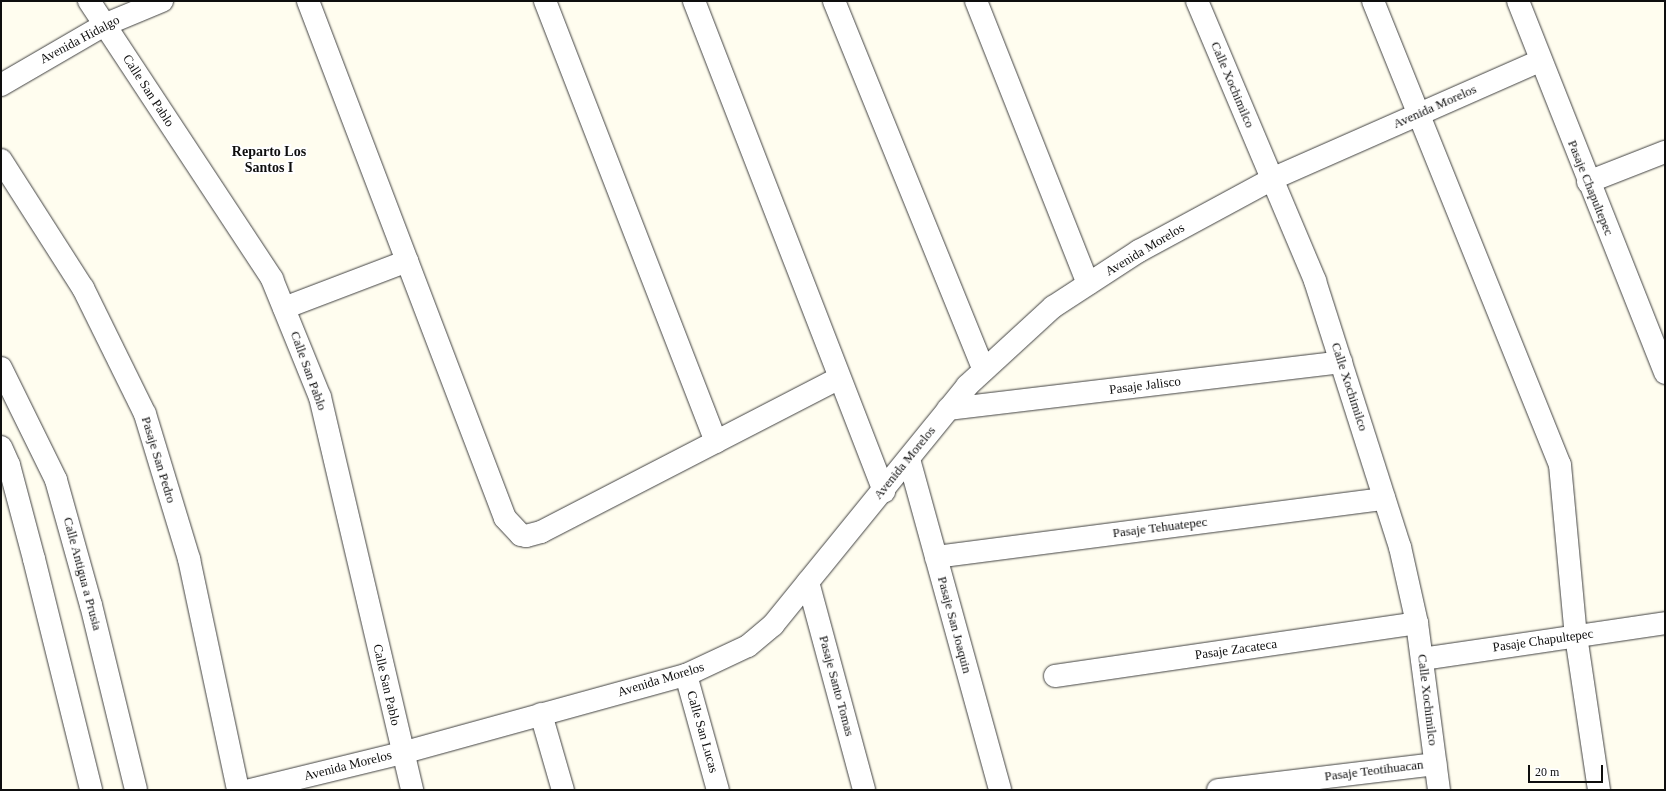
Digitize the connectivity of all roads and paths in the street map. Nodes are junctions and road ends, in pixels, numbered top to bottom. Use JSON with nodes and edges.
{"nodes":[{"id":1,"x":89,"y":1,"type":"edge"},
{"id":2,"x":162,"y":1,"type":"edge"},
{"id":3,"x":308,"y":1,"type":"edge"},
{"id":4,"x":545,"y":1,"type":"edge"},
{"id":5,"x":694,"y":1,"type":"edge"},
{"id":6,"x":834,"y":1,"type":"edge"},
{"id":7,"x":976,"y":1,"type":"edge"},
{"id":8,"x":1197,"y":1,"type":"edge"},
{"id":9,"x":1373,"y":1,"type":"edge"},
{"id":10,"x":1518,"y":1,"type":"edge"},
{"id":11,"x":104,"y":25,"type":"junction"},
{"id":12,"x":1539,"y":61,"type":"junction"},
{"id":13,"x":1,"y":85,"type":"edge"},
{"id":14,"x":1419,"y":114,"type":"junction"},
{"id":15,"x":1665,"y":152,"type":"edge"},
{"id":16,"x":1,"y":160,"type":"edge"},
{"id":17,"x":1272,"y":178,"type":"junction"},
{"id":18,"x":1588,"y":182,"type":"junction"},
{"id":19,"x":407,"y":261,"type":"junction"},
{"id":20,"x":1088,"y":284,"type":"junction"},
{"id":21,"x":284,"y":308,"type":"junction"},
{"id":22,"x":1341,"y":362,"type":"junction"},
{"id":23,"x":1,"y":368,"type":"edge"},
{"id":24,"x":984,"y":370,"type":"junction"},
{"id":25,"x":1665,"y":373,"type":"edge"},
{"id":26,"x":839,"y":378,"type":"junction"},
{"id":27,"x":948,"y":409,"type":"junction"},
{"id":28,"x":716,"y":442,"type":"junction"},
{"id":29,"x":1,"y":447,"type":"edge"},
{"id":30,"x":909,"y":459,"type":"junction"},
{"id":31,"x":884,"y":491,"type":"junction"},
{"id":32,"x":1384,"y":499,"type":"junction"},
{"id":33,"x":936,"y":557,"type":"junction"},
{"id":34,"x":808,"y":582,"type":"junction"},
{"id":35,"x":1665,"y":623,"type":"edge"},
{"id":36,"x":1417,"y":624,"type":"junction"},
{"id":37,"x":1576,"y":636,"type":"junction"},
{"id":38,"x":1422,"y":659,"type":"junction"},
{"id":39,"x":686,"y":675,"type":"junction"},
{"id":40,"x":1055,"y":676,"type":"dead end"},
{"id":41,"x":541,"y":714,"type":"junction"},
{"id":42,"x":402,"y":752,"type":"junction"},
{"id":43,"x":1435,"y":764,"type":"junction"},
{"id":44,"x":91,"y":790,"type":"edge"},
{"id":45,"x":136,"y":790,"type":"edge"},
{"id":46,"x":238,"y":790,"type":"edge"},
{"id":47,"x":250,"y":790,"type":"edge"},
{"id":48,"x":412,"y":790,"type":"edge"},
{"id":49,"x":563,"y":790,"type":"edge"},
{"id":50,"x":718,"y":790,"type":"edge"},
{"id":51,"x":864,"y":790,"type":"edge"},
{"id":52,"x":1000,"y":790,"type":"edge"},
{"id":53,"x":1218,"y":790,"type":"edge"},
{"id":54,"x":1438,"y":790,"type":"edge"},
{"id":55,"x":1599,"y":790,"type":"edge"}],
"edges":[{"from":1,"to":11,"type":"street","name":"Calle San Pablo"},
{"from":2,"to":11,"type":"street","name":"Avenida Hidalgo"},
{"from":3,"to":19,"type":"street"},
{"from":4,"to":28,"type":"street"},
{"from":5,"to":26,"type":"street"},
{"from":6,"to":24,"type":"street"},
{"from":7,"to":20,"type":"street"},
{"from":8,"to":17,"type":"street","name":"Calle Xochimilco"},
{"from":9,"to":14,"type":"street"},
{"from":10,"to":12,"type":"street","name":"Pasaje Chapultepec"},
{"from":11,"to":13,"type":"street","name":"Avenida Hidalgo"},
{"from":11,"to":21,"type":"street","name":"Calle San Pablo"},
{"from":12,"to":14,"type":"street","name":"Avenida Morelos"},
{"from":12,"to":18,"type":"street","name":"Pasaje Chapultepec"},
{"from":14,"to":17,"type":"street","name":"Avenida Morelos"},
{"from":14,"to":37,"type":"street"},
{"from":15,"to":18,"type":"street"},
{"from":16,"to":46,"type":"street","name":"Pasaje San Pedro"},
{"from":17,"to":20,"type":"street","name":"Avenida Morelos"},
{"from":17,"to":22,"type":"street","name":"Calle Xochimilco"},
{"from":18,"to":25,"type":"street","name":"Pasaje Chapultepec"},
{"from":19,"to":21,"type":"street"},
{"from":19,"to":28,"type":"street"},
{"from":20,"to":24,"type":"street","name":"Avenida Morelos"},
{"from":21,"to":42,"type":"street","name":"Calle San Pablo"},
{"from":22,"to":27,"type":"street","name":"Pasaje Jalisco"},
{"from":22,"to":32,"type":"street","name":"Calle Xochimilco"},
{"from":23,"to":45,"type":"street","name":"Calle Antigua a Prusia"},
{"from":24,"to":27,"type":"street","name":"Avenida Morelos"},
{"from":26,"to":28,"type":"street"},
{"from":26,"to":31,"type":"street"},
{"from":27,"to":30,"type":"street","name":"Avenida Morelos"},
{"from":29,"to":44,"type":"street"},
{"from":30,"to":31,"type":"street","name":"Avenida Morelos"},
{"from":30,"to":33,"type":"street","name":"Pasaje San Joaquin"},
{"from":31,"to":34,"type":"street","name":"Avenida Morelos"},
{"from":32,"to":33,"type":"street","name":"Pasaje Tehuatepec"},
{"from":32,"to":36,"type":"street","name":"Calle Xochimilco"},
{"from":33,"to":52,"type":"street","name":"Pasaje San Joaquin"},
{"from":34,"to":39,"type":"street","name":"Avenida Morelos"},
{"from":34,"to":51,"type":"street","name":"Pasaje Santo Tomas"},
{"from":35,"to":37,"type":"street","name":"Pasaje Chapultepec"},
{"from":36,"to":38,"type":"street","name":"Calle Xochimilco"},
{"from":36,"to":40,"type":"street","name":"Pasaje Zacateca"},
{"from":37,"to":38,"type":"street","name":"Pasaje Chapultepec"},
{"from":37,"to":55,"type":"street"},
{"from":38,"to":43,"type":"street","name":"Calle Xochimilco"},
{"from":39,"to":41,"type":"street","name":"Avenida Morelos"},
{"from":39,"to":50,"type":"street","name":"Calle San Lucas"},
{"from":41,"to":42,"type":"street","name":"Avenida Morelos"},
{"from":41,"to":49,"type":"street"},
{"from":42,"to":47,"type":"street","name":"Avenida Morelos"},
{"from":42,"to":48,"type":"street","name":"Calle San Pablo"},
{"from":43,"to":53,"type":"street","name":"Pasaje Teotihuacan"},
{"from":43,"to":54,"type":"street","name":"Calle Xochimilco"}]}
